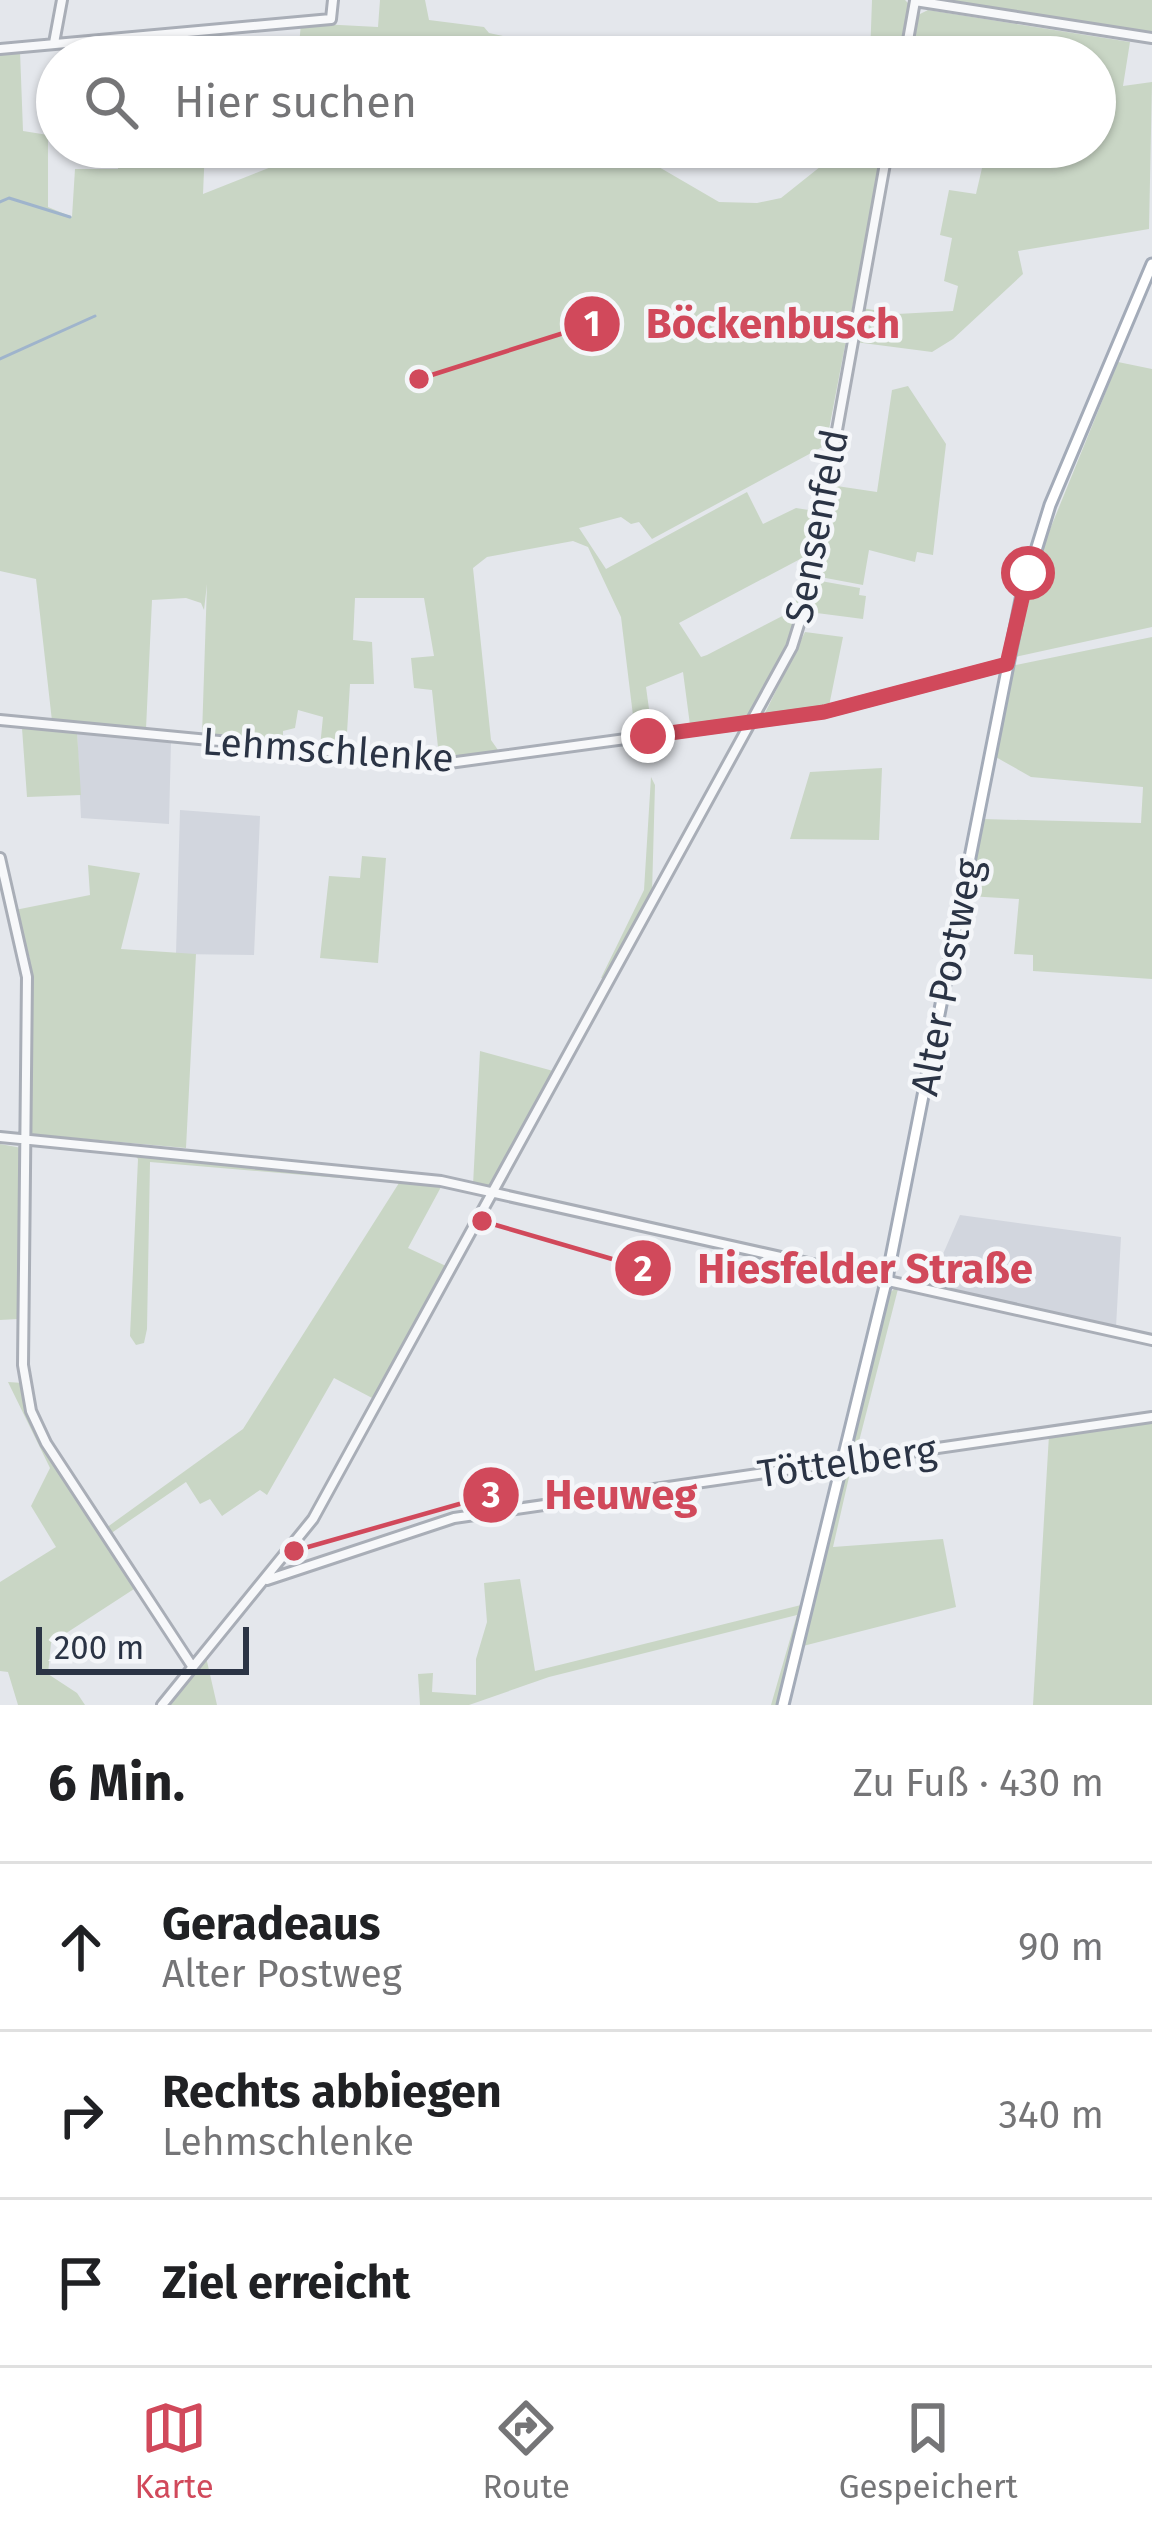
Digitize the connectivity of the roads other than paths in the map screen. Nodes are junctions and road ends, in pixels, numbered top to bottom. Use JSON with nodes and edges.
{"nodes":[{"id":1,"x":62,"y":0,"type":"edge"},
{"id":2,"x":333,"y":0,"type":"edge"},
{"id":3,"x":915,"y":0,"type":"edge"},
{"id":4,"x":55,"y":36,"type":"edge"},
{"id":5,"x":135,"y":36,"type":"edge"},
{"id":6,"x":908,"y":36,"type":"edge"},
{"id":7,"x":1152,"y":38,"type":"edge"},
{"id":8,"x":36,"y":45,"type":"edge"},
{"id":9,"x":0,"y":49,"type":"edge"},
{"id":10,"x":883,"y":168,"type":"edge"},
{"id":11,"x":1152,"y":264,"type":"edge"},
{"id":12,"x":1007,"y":664,"type":"junction"},
{"id":13,"x":0,"y":720,"type":"edge"},
{"id":14,"x":752,"y":722,"type":"junction"},
{"id":15,"x":0,"y":858,"type":"edge"},
{"id":16,"x":0,"y":1137,"type":"edge"},
{"id":17,"x":26,"y":1139,"type":"junction"},
{"id":18,"x":494,"y":1192,"type":"junction"},
{"id":19,"x":887,"y":1278,"type":"junction"},
{"id":20,"x":1152,"y":1340,"type":"edge"},
{"id":21,"x":1152,"y":1417,"type":"edge"},
{"id":22,"x":842,"y":1461,"type":"junction"},
{"id":23,"x":265,"y":1580,"type":"junction"},
{"id":24,"x":192,"y":1666,"type":"junction"},
{"id":25,"x":162,"y":1705,"type":"edge"},
{"id":26,"x":783,"y":1705,"type":"edge"}],
"edges":[{"from":1,"to":4,"type":"street"},
{"from":2,"to":5,"type":"street"},
{"from":3,"to":6,"type":"street"},
{"from":3,"to":7,"type":"street"},
{"from":8,"to":9,"type":"street"},
{"from":10,"to":14,"type":"street","name":"Sensenfeld"},
{"from":11,"to":12,"type":"main road","name":"Alter Postweg"},
{"from":12,"to":14,"type":"street","name":"Lehmschlenke"},
{"from":12,"to":19,"type":"main road","name":"Alter Postweg"},
{"from":13,"to":14,"type":"street","name":"Lehmschlenke"},
{"from":14,"to":18,"type":"street","name":"Sensenfeld"},
{"from":15,"to":17,"type":"street"},
{"from":16,"to":17,"type":"street"},
{"from":17,"to":18,"type":"street"},
{"from":17,"to":24,"type":"street"},
{"from":18,"to":19,"type":"street"},
{"from":18,"to":23,"type":"street","name":"Sensenfeld"},
{"from":19,"to":20,"type":"street"},
{"from":19,"to":22,"type":"main road","name":"Alter Postweg"},
{"from":21,"to":22,"type":"street","name":"Töttelberg"},
{"from":22,"to":23,"type":"street","name":"Töttelberg"},
{"from":22,"to":26,"type":"main road","name":"Alter Postweg"},
{"from":23,"to":24,"type":"street","name":"Sensenfeld"},
{"from":24,"to":25,"type":"street","name":"Sensenfeld"}]}
